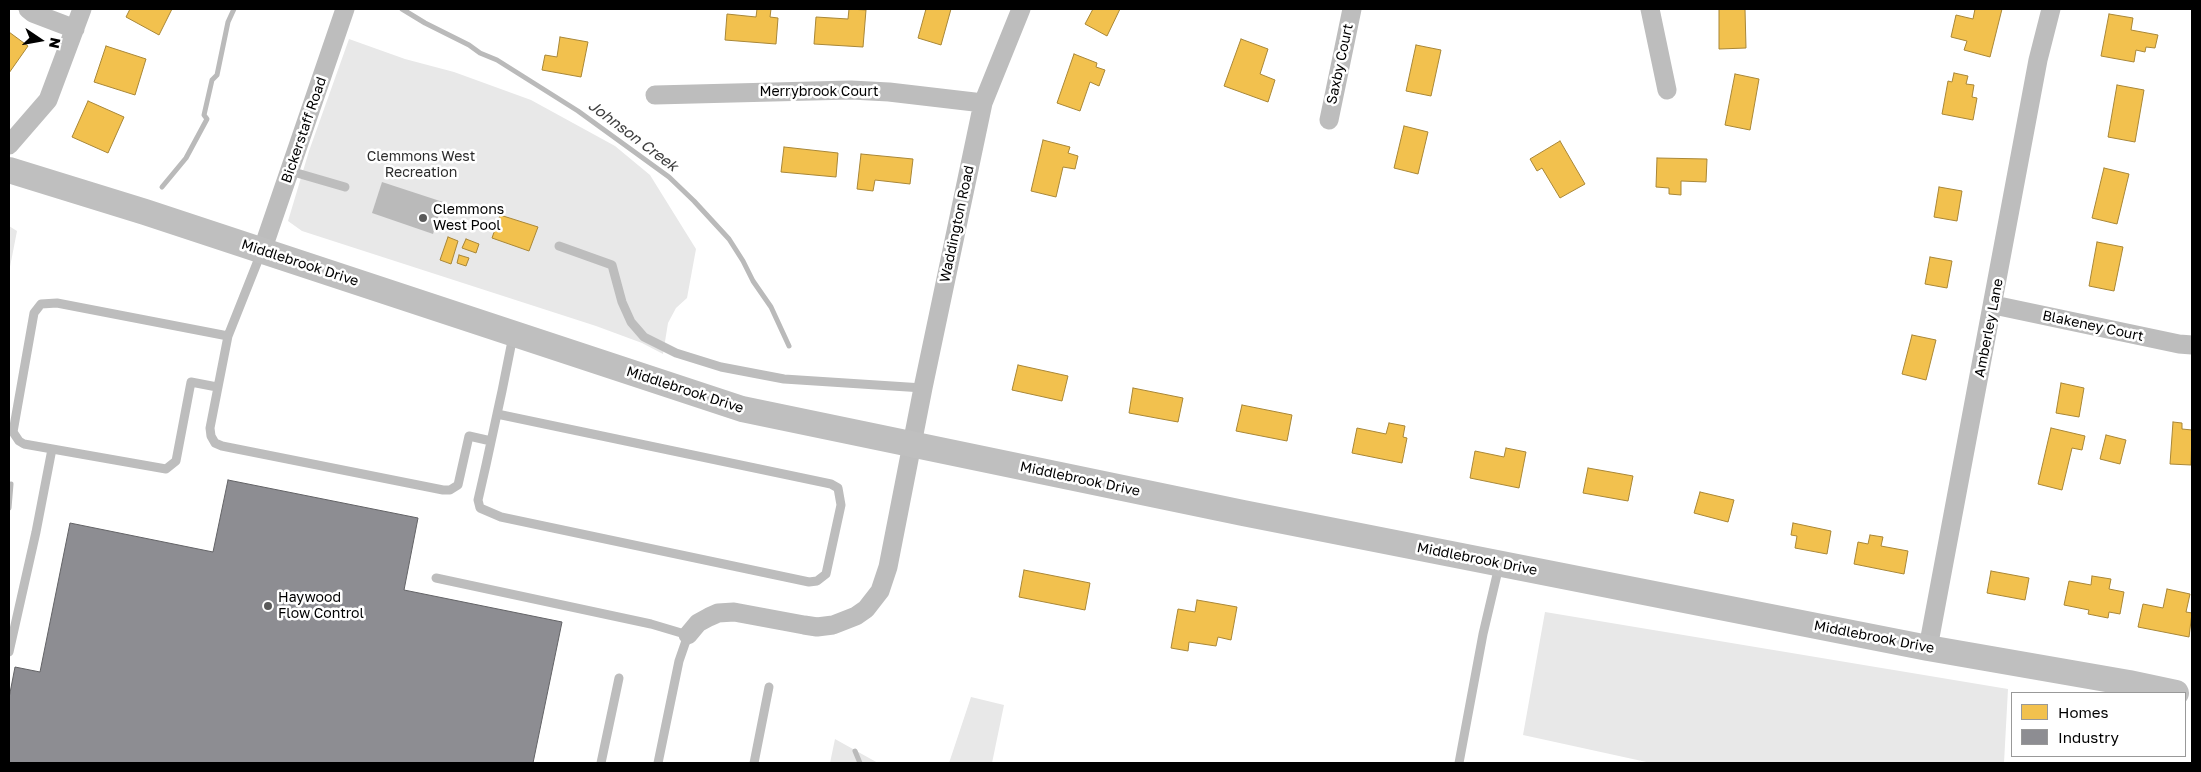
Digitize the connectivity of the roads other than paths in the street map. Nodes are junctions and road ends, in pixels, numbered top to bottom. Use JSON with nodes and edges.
{"nodes":[{"id":1,"x":28,"y":9,"type":"edge"},
{"id":2,"x":82,"y":9,"type":"edge"},
{"id":3,"x":345,"y":9,"type":"edge"},
{"id":4,"x":1021,"y":9,"type":"edge"},
{"id":5,"x":1352,"y":9,"type":"edge"},
{"id":6,"x":1650,"y":9,"type":"edge"},
{"id":7,"x":2051,"y":9,"type":"edge"},
{"id":8,"x":75,"y":30,"type":"junction"},
{"id":9,"x":1667,"y":90,"type":"dead end"},
{"id":10,"x":655,"y":95,"type":"dead end"},
{"id":11,"x":983,"y":103,"type":"junction"},
{"id":12,"x":1329,"y":120,"type":"dead end"},
{"id":13,"x":9,"y":145,"type":"edge"},
{"id":14,"x":9,"y":170,"type":"edge"},
{"id":15,"x":290,"y":171,"type":"junction"},
{"id":16,"x":345,"y":187,"type":"dead end"},
{"id":17,"x":559,"y":246,"type":"dead end"},
{"id":18,"x":262,"y":251,"type":"junction"},
{"id":19,"x":1994,"y":306,"type":"junction"},
{"id":20,"x":514,"y":334,"type":"junction"},
{"id":21,"x":228,"y":336,"type":"junction"},
{"id":22,"x":2192,"y":344,"type":"edge"},
{"id":23,"x":218,"y":387,"type":"junction"},
{"id":24,"x":923,"y":388,"type":"junction"},
{"id":25,"x":497,"y":414,"type":"junction"},
{"id":26,"x":491,"y":441,"type":"junction"},
{"id":27,"x":912,"y":445,"type":"junction"},
{"id":28,"x":52,"y":449,"type":"junction"},
{"id":29,"x":1500,"y":564,"type":"junction"},
{"id":30,"x":436,"y":578,"type":"dead end"},
{"id":31,"x":688,"y":635,"type":"junction"},
{"id":32,"x":1928,"y":648,"type":"junction"},
{"id":33,"x":9,"y":652,"type":"edge"},
{"id":34,"x":619,"y":678,"type":"dead end"},
{"id":35,"x":769,"y":686,"type":"dead end"},
{"id":36,"x":2171,"y":692,"type":"edge"},
{"id":37,"x":601,"y":763,"type":"edge"},
{"id":38,"x":658,"y":763,"type":"edge"},
{"id":39,"x":754,"y":763,"type":"edge"},
{"id":40,"x":1459,"y":763,"type":"edge"}],
"edges":[{"from":1,"to":8,"type":"street"},
{"from":2,"to":8,"type":"street"},
{"from":3,"to":15,"type":"street","name":"Bickerstaff Road"},
{"from":4,"to":11,"type":"street","name":"Waddington Road"},
{"from":5,"to":12,"type":"street","name":"Saxby Court"},
{"from":6,"to":9,"type":"street"},
{"from":7,"to":19,"type":"street","name":"Amberley Lane"},
{"from":8,"to":13,"type":"street"},
{"from":10,"to":11,"type":"street","name":"Merrybrook Court"},
{"from":11,"to":24,"type":"street","name":"Waddington Road"},
{"from":14,"to":18,"type":"street","name":"Middlebrook Drive"},
{"from":15,"to":16,"type":"lane"},
{"from":15,"to":18,"type":"street","name":"Bickerstaff Road"},
{"from":17,"to":24,"type":"lane"},
{"from":18,"to":20,"type":"street","name":"Middlebrook Drive"},
{"from":18,"to":21,"type":"lane"},
{"from":19,"to":22,"type":"street","name":"Blakeney Court"},
{"from":19,"to":32,"type":"street","name":"Amberley Lane"},
{"from":20,"to":25,"type":"lane"},
{"from":20,"to":27,"type":"street","name":"Middlebrook Drive"},
{"from":21,"to":23,"type":"lane"},
{"from":21,"to":28,"type":"lane"},
{"from":23,"to":26,"type":"lane"},
{"from":23,"to":28,"type":"lane"},
{"from":24,"to":27,"type":"street","name":"Waddington Road"},
{"from":25,"to":26,"type":"lane"},
{"from":25,"to":26,"type":"lane"},
{"from":27,"to":29,"type":"street","name":"Middlebrook Drive"},
{"from":27,"to":31,"type":"street","name":"Waddington Road"},
{"from":28,"to":33,"type":"lane"},
{"from":29,"to":32,"type":"street","name":"Middlebrook Drive"},
{"from":29,"to":40,"type":"lane"},
{"from":30,"to":31,"type":"lane"},
{"from":31,"to":38,"type":"lane"},
{"from":32,"to":36,"type":"street","name":"Middlebrook Drive"},
{"from":34,"to":37,"type":"lane"},
{"from":35,"to":39,"type":"lane"}]}
